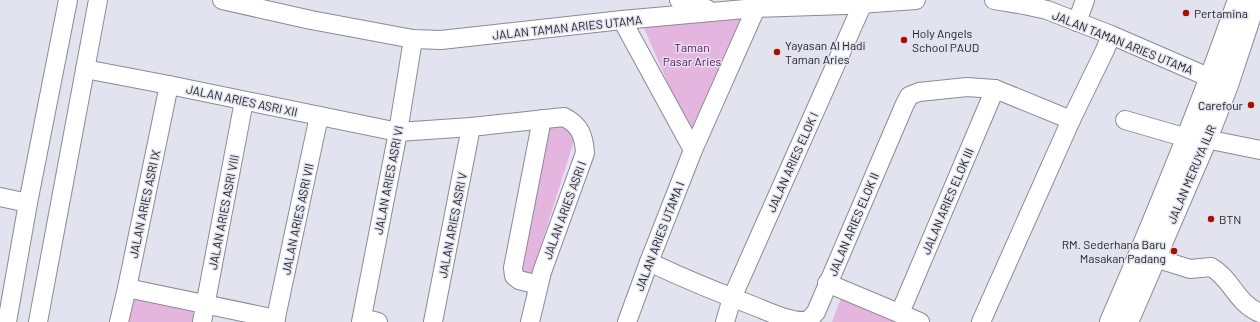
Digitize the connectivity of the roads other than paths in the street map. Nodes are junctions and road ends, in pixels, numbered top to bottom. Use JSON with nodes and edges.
{"nodes":[{"id":1,"x":68,"y":0,"type":"edge"},
{"id":2,"x":98,"y":0,"type":"edge"},
{"id":3,"x":222,"y":0,"type":"edge"},
{"id":4,"x":679,"y":0,"type":"edge"},
{"id":5,"x":916,"y":0,"type":"edge"},
{"id":6,"x":994,"y":0,"type":"edge"},
{"id":7,"x":1085,"y":0,"type":"edge"},
{"id":8,"x":1239,"y":0,"type":"edge"},
{"id":9,"x":1255,"y":0,"type":"edge"},
{"id":10,"x":845,"y":3,"type":"edge"},
{"id":11,"x":863,"y":3,"type":"junction"},
{"id":12,"x":756,"y":4,"type":"edge"},
{"id":13,"x":718,"y":11,"type":"junction"},
{"id":14,"x":622,"y":20,"type":"junction"},
{"id":15,"x":1077,"y":22,"type":"junction"},
{"id":16,"x":1111,"y":35,"type":"junction"},
{"id":17,"x":413,"y":39,"type":"junction"},
{"id":18,"x":85,"y":69,"type":"junction"},
{"id":19,"x":1219,"y":82,"type":"junction"},
{"id":20,"x":169,"y":85,"type":"junction"},
{"id":21,"x":995,"y":89,"type":"junction"},
{"id":22,"x":244,"y":101,"type":"junction"},
{"id":23,"x":319,"y":116,"type":"junction"},
{"id":24,"x":542,"y":119,"type":"junction"},
{"id":25,"x":1071,"y":120,"type":"junction"},
{"id":26,"x":1124,"y":120,"type":"dead end"},
{"id":27,"x":471,"y":127,"type":"junction"},
{"id":28,"x":398,"y":132,"type":"junction"},
{"id":29,"x":1197,"y":138,"type":"junction"},
{"id":30,"x":693,"y":150,"type":"junction"},
{"id":31,"x":1260,"y":150,"type":"edge"},
{"id":32,"x":0,"y":197,"type":"edge"},
{"id":33,"x":28,"y":203,"type":"junction"},
{"id":34,"x":1155,"y":258,"type":"junction"},
{"id":35,"x":649,"y":262,"type":"junction"},
{"id":36,"x":827,"y":284,"type":"junction"},
{"id":37,"x":538,"y":285,"type":"junction"},
{"id":38,"x":127,"y":288,"type":"junction"},
{"id":39,"x":732,"y":298,"type":"junction"},
{"id":40,"x":206,"y":303,"type":"junction"},
{"id":41,"x":1260,"y":313,"type":"edge"},
{"id":42,"x":910,"y":319,"type":"edge"},
{"id":43,"x":275,"y":320,"type":"edge"},
{"id":44,"x":367,"y":321,"type":"edge"},
{"id":45,"x":7,"y":322,"type":"edge"},
{"id":46,"x":38,"y":322,"type":"edge"},
{"id":47,"x":119,"y":322,"type":"edge"},
{"id":48,"x":202,"y":322,"type":"edge"},
{"id":49,"x":433,"y":322,"type":"edge"},
{"id":50,"x":530,"y":322,"type":"edge"},
{"id":51,"x":627,"y":322,"type":"edge"},
{"id":52,"x":725,"y":322,"type":"edge"},
{"id":53,"x":981,"y":322,"type":"edge"},
{"id":54,"x":1111,"y":322,"type":"edge"},
{"id":55,"x":1127,"y":322,"type":"edge"}],
"edges":[{"from":1,"to":33,"type":"street"},
{"from":2,"to":18,"type":"street"},
{"from":3,"to":17,"type":"street","name":"JALAN TAMAN ARIES UTAMA"},
{"from":4,"to":13,"type":"street"},
{"from":5,"to":11,"type":"street","name":"JALAN TAMAN ARIES UTAMA"},
{"from":6,"to":15,"type":"street","name":"JALAN TAMAN ARIES UTAMA"},
{"from":7,"to":15,"type":"street"},
{"from":8,"to":19,"type":"main road","name":"JALAN MERUYA ILIR"},
{"from":9,"to":19,"type":"main road","name":"JALAN MERUYA ILIR"},
{"from":10,"to":11,"type":"street","name":"JALAN TAMAN ARIES UTAMA"},
{"from":10,"to":12,"type":"street","name":"JALAN TAMAN ARIES UTAMA"},
{"from":11,"to":39,"type":"street","name":"JALAN ARIES ELOK I"},
{"from":12,"to":13,"type":"street","name":"JALAN TAMAN ARIES UTAMA"},
{"from":12,"to":30,"type":"street","name":"JALAN ARIES UTAMA I"},
{"from":13,"to":14,"type":"street","name":"JALAN TAMAN ARIES UTAMA"},
{"from":14,"to":17,"type":"street","name":"JALAN TAMAN ARIES UTAMA"},
{"from":14,"to":30,"type":"street"},
{"from":15,"to":16,"type":"street","name":"JALAN TAMAN ARIES UTAMA"},
{"from":16,"to":19,"type":"street","name":"JALAN TAMAN ARIES UTAMA"},
{"from":16,"to":25,"type":"street"},
{"from":17,"to":28,"type":"street","name":"JALAN ARIES ASRI VI"},
{"from":18,"to":20,"type":"street","name":"JALAN ARIES ASRI XII"},
{"from":18,"to":46,"type":"street"},
{"from":19,"to":29,"type":"main road","name":"JALAN MERUYA ILIR"},
{"from":20,"to":22,"type":"street","name":"JALAN ARIES ASRI XII"},
{"from":20,"to":38,"type":"street","name":"JALAN ARIES ASRI IX"},
{"from":21,"to":25,"type":"street"},
{"from":21,"to":36,"type":"street","name":"JALAN ARIES ELOK II"},
{"from":21,"to":42,"type":"street","name":"JALAN ARIES ELOK III"},
{"from":22,"to":23,"type":"street","name":"JALAN ARIES ASRI XII"},
{"from":22,"to":40,"type":"street","name":"JALAN ARIES ASRI VIII"},
{"from":23,"to":28,"type":"street","name":"JALAN ARIES ASRI XII"},
{"from":23,"to":43,"type":"street","name":"JALAN ARIES ASRI VII"},
{"from":24,"to":27,"type":"street","name":"JALAN ARIES ASRI I"},
{"from":24,"to":37,"type":"street"},
{"from":24,"to":37,"type":"street","name":"JALAN ARIES ASRI I"},
{"from":25,"to":53,"type":"street"},
{"from":26,"to":29,"type":"street"},
{"from":27,"to":28,"type":"street","name":"JALAN ARIES ASRI I"},
{"from":27,"to":49,"type":"street","name":"JALAN ARIES ASRI V"},
{"from":28,"to":44,"type":"street","name":"JALAN ARIES ASRI VI"},
{"from":29,"to":31,"type":"street"},
{"from":29,"to":34,"type":"main road","name":"JALAN MERUYA ILIR"},
{"from":29,"to":54,"type":"main road","name":"JALAN MERUYA ILIR"},
{"from":30,"to":35,"type":"street","name":"JALAN ARIES UTAMA I"},
{"from":32,"to":33,"type":"street"},
{"from":33,"to":45,"type":"street"},
{"from":34,"to":41,"type":"street"},
{"from":34,"to":55,"type":"main road","name":"JALAN MERUYA ILIR"},
{"from":35,"to":39,"type":"street"},
{"from":35,"to":51,"type":"street","name":"JALAN ARIES UTAMA I"},
{"from":36,"to":39,"type":"street","name":"JALAN ARIES ELOK II"},
{"from":36,"to":42,"type":"street"},
{"from":37,"to":50,"type":"street","name":"JALAN ARIES ASRI I"},
{"from":38,"to":40,"type":"street"},
{"from":38,"to":47,"type":"street","name":"JALAN ARIES ASRI IX"},
{"from":39,"to":52,"type":"street","name":"JALAN ARIES ELOK I"},
{"from":40,"to":43,"type":"street"},
{"from":40,"to":48,"type":"street","name":"JALAN ARIES ASRI VIII"}]}
